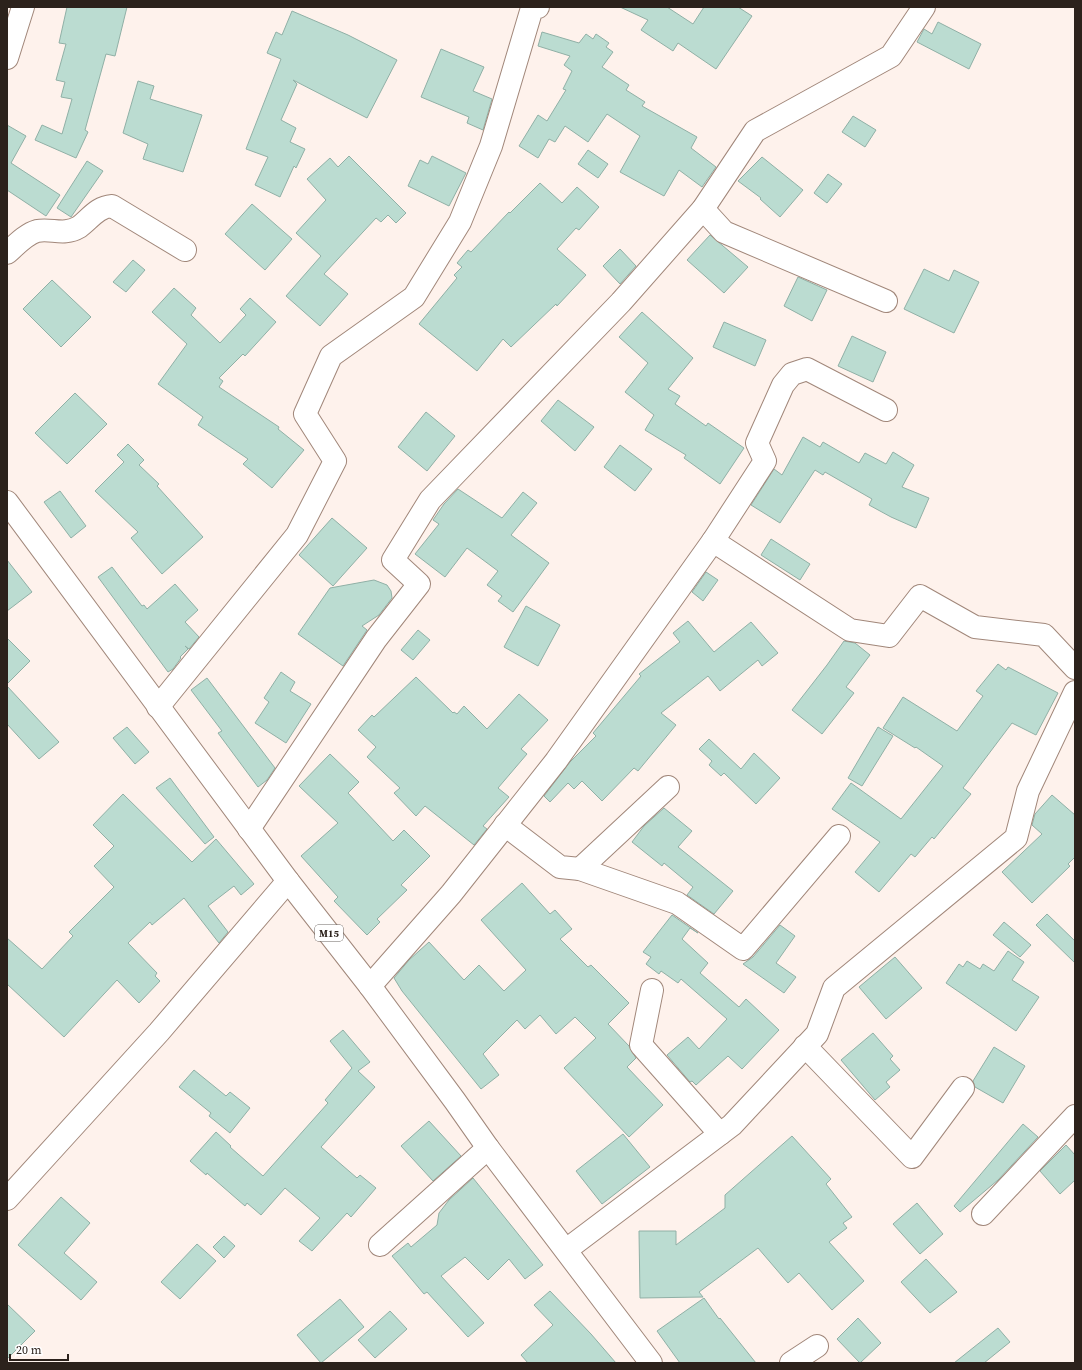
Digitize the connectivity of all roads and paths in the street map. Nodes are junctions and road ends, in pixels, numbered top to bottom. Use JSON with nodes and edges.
{"nodes":[{"id":1,"x":23,"y":7,"type":"edge"},
{"id":2,"x":538,"y":7,"type":"edge"},
{"id":3,"x":924,"y":7,"type":"edge"},
{"id":4,"x":7,"y":58,"type":"edge"},
{"id":5,"x":703,"y":209,"type":"junction"},
{"id":6,"x":185,"y":250,"type":"dead end"},
{"id":7,"x":7,"y":253,"type":"edge"},
{"id":8,"x":886,"y":301,"type":"dead end"},
{"id":9,"x":886,"y":410,"type":"dead end"},
{"id":10,"x":9,"y":511,"type":"edge"},
{"id":11,"x":713,"y":541,"type":"junction"},
{"id":12,"x":1075,"y":668,"type":"edge"},
{"id":13,"x":1075,"y":692,"type":"edge"},
{"id":14,"x":158,"y":707,"type":"junction"},
{"id":15,"x":668,"y":787,"type":"dead end"},
{"id":16,"x":505,"y":825,"type":"junction"},
{"id":17,"x":249,"y":830,"type":"junction"},
{"id":18,"x":839,"y":836,"type":"dead end"},
{"id":19,"x":580,"y":869,"type":"junction"},
{"id":20,"x":288,"y":881,"type":"junction"},
{"id":21,"x":370,"y":986,"type":"junction"},
{"id":22,"x":652,"y":990,"type":"dead end"},
{"id":23,"x":805,"y":1046,"type":"junction"},
{"id":24,"x":963,"y":1088,"type":"dead end"},
{"id":25,"x":1075,"y":1116,"type":"edge"},
{"id":26,"x":720,"y":1134,"type":"junction"},
{"id":27,"x":488,"y":1148,"type":"junction"},
{"id":28,"x":7,"y":1199,"type":"edge"},
{"id":29,"x":983,"y":1214,"type":"dead end"},
{"id":30,"x":380,"y":1246,"type":"dead end"},
{"id":31,"x":566,"y":1250,"type":"junction"},
{"id":32,"x":817,"y":1346,"type":"dead end"},
{"id":33,"x":651,"y":1363,"type":"edge"},
{"id":34,"x":791,"y":1363,"type":"edge"}],
"edges":[{"from":1,"to":4,"type":"main road"},
{"from":2,"to":14,"type":"main road"},
{"from":3,"to":5,"type":"main road"},
{"from":5,"to":8,"type":"main road"},
{"from":5,"to":17,"type":"main road"},
{"from":6,"to":7,"type":"main road"},
{"from":9,"to":11,"type":"main road"},
{"from":10,"to":14,"type":"main road","number":"M15"},
{"from":11,"to":12,"type":"main road"},
{"from":11,"to":16,"type":"main road"},
{"from":13,"to":23,"type":"main road"},
{"from":14,"to":17,"type":"main road","number":"M15"},
{"from":15,"to":19,"type":"main road"},
{"from":16,"to":19,"type":"main road"},
{"from":16,"to":21,"type":"main road"},
{"from":17,"to":20,"type":"main road","number":"M15"},
{"from":18,"to":19,"type":"main road"},
{"from":20,"to":21,"type":"main road","number":"M15"},
{"from":20,"to":28,"type":"main road"},
{"from":21,"to":27,"type":"main road","number":"M15"},
{"from":22,"to":26,"type":"main road"},
{"from":23,"to":24,"type":"main road"},
{"from":23,"to":26,"type":"main road"},
{"from":25,"to":29,"type":"main road"},
{"from":26,"to":31,"type":"main road"},
{"from":27,"to":30,"type":"main road"},
{"from":27,"to":31,"type":"main road","number":"M15"},
{"from":31,"to":33,"type":"main road","number":"M15"},
{"from":32,"to":34,"type":"main road"}]}
